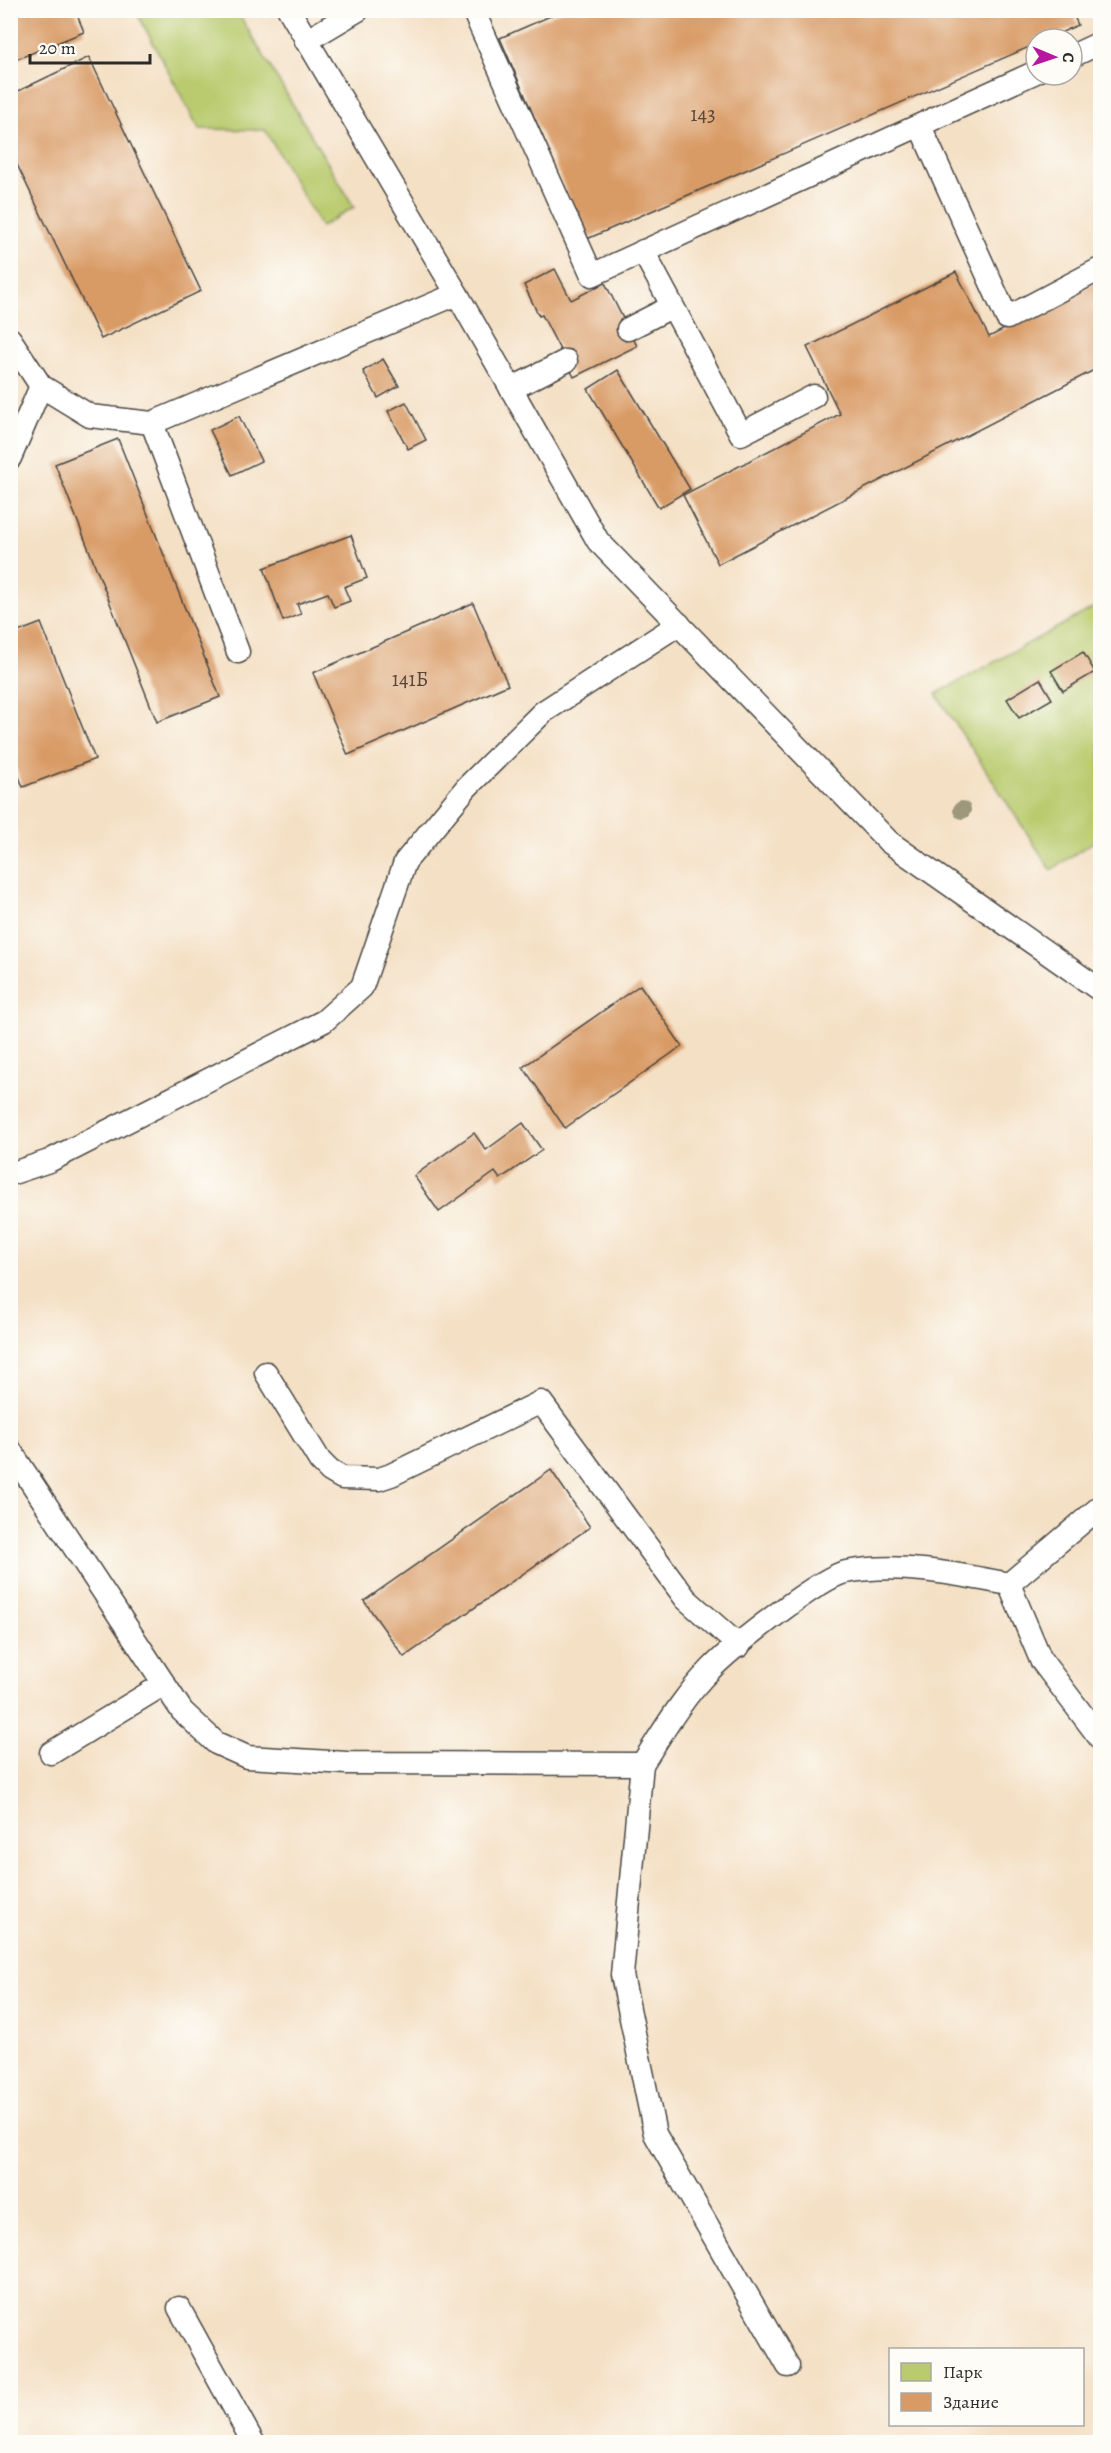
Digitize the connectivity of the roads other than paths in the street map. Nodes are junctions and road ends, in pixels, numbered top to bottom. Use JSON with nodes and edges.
{"nodes":[{"id":1,"x":289,"y":10,"type":"edge"},
{"id":2,"x":358,"y":10,"type":"edge"},
{"id":3,"x":473,"y":10,"type":"edge"},
{"id":4,"x":306,"y":41,"type":"junction"},
{"id":5,"x":1101,"y":43,"type":"edge"},
{"id":6,"x":1084,"y":51,"type":"edge"},
{"id":7,"x":1024,"y":78,"type":"edge"},
{"id":8,"x":920,"y":126,"type":"junction"},
{"id":9,"x":643,"y":251,"type":"junction"},
{"id":10,"x":1101,"y":268,"type":"edge"},
{"id":11,"x":457,"y":294,"type":"junction"},
{"id":12,"x":671,"y":307,"type":"junction"},
{"id":13,"x":628,"y":329,"type":"dead end"},
{"id":14,"x":10,"y":339,"type":"edge"},
{"id":15,"x":566,"y":361,"type":"dead end"},
{"id":16,"x":41,"y":386,"type":"junction"},
{"id":17,"x":511,"y":389,"type":"junction"},
{"id":18,"x":814,"y":396,"type":"dead end"},
{"id":19,"x":152,"y":423,"type":"junction"},
{"id":20,"x":10,"y":458,"type":"edge"},
{"id":21,"x":679,"y":624,"type":"junction"},
{"id":22,"x":238,"y":652,"type":"dead end"},
{"id":23,"x":1101,"y":990,"type":"edge"},
{"id":24,"x":10,"y":1174,"type":"edge"},
{"id":25,"x":266,"y":1373,"type":"dead end"},
{"id":26,"x":10,"y":1450,"type":"edge"},
{"id":27,"x":1101,"y":1507,"type":"edge"},
{"id":28,"x":1009,"y":1584,"type":"junction"},
{"id":29,"x":739,"y":1646,"type":"junction"},
{"id":30,"x":164,"y":1684,"type":"junction"},
{"id":31,"x":1101,"y":1738,"type":"edge"},
{"id":32,"x":51,"y":1753,"type":"dead end"},
{"id":33,"x":642,"y":1764,"type":"junction"},
{"id":34,"x":179,"y":2308,"type":"dead end"},
{"id":35,"x":788,"y":2366,"type":"dead end"},
{"id":36,"x":254,"y":2442,"type":"edge"}],
"edges":[{"from":1,"to":4,"type":"lane"},
{"from":2,"to":4,"type":"lane"},
{"from":3,"to":9,"type":"lane"},
{"from":4,"to":11,"type":"lane"},
{"from":5,"to":6,"type":"lane"},
{"from":7,"to":8,"type":"lane"},
{"from":8,"to":9,"type":"lane"},
{"from":8,"to":10,"type":"lane"},
{"from":9,"to":12,"type":"lane"},
{"from":11,"to":17,"type":"lane"},
{"from":11,"to":19,"type":"lane"},
{"from":12,"to":13,"type":"lane"},
{"from":12,"to":18,"type":"lane"},
{"from":14,"to":16,"type":"lane"},
{"from":15,"to":17,"type":"lane"},
{"from":16,"to":19,"type":"lane"},
{"from":16,"to":20,"type":"lane"},
{"from":17,"to":21,"type":"lane"},
{"from":19,"to":22,"type":"lane"},
{"from":21,"to":23,"type":"lane"},
{"from":21,"to":24,"type":"lane"},
{"from":25,"to":29,"type":"lane"},
{"from":26,"to":30,"type":"lane"},
{"from":27,"to":28,"type":"lane"},
{"from":28,"to":29,"type":"lane"},
{"from":28,"to":31,"type":"lane"},
{"from":29,"to":33,"type":"lane"},
{"from":30,"to":32,"type":"lane"},
{"from":30,"to":33,"type":"lane"},
{"from":33,"to":35,"type":"lane"},
{"from":34,"to":36,"type":"lane"}]}
